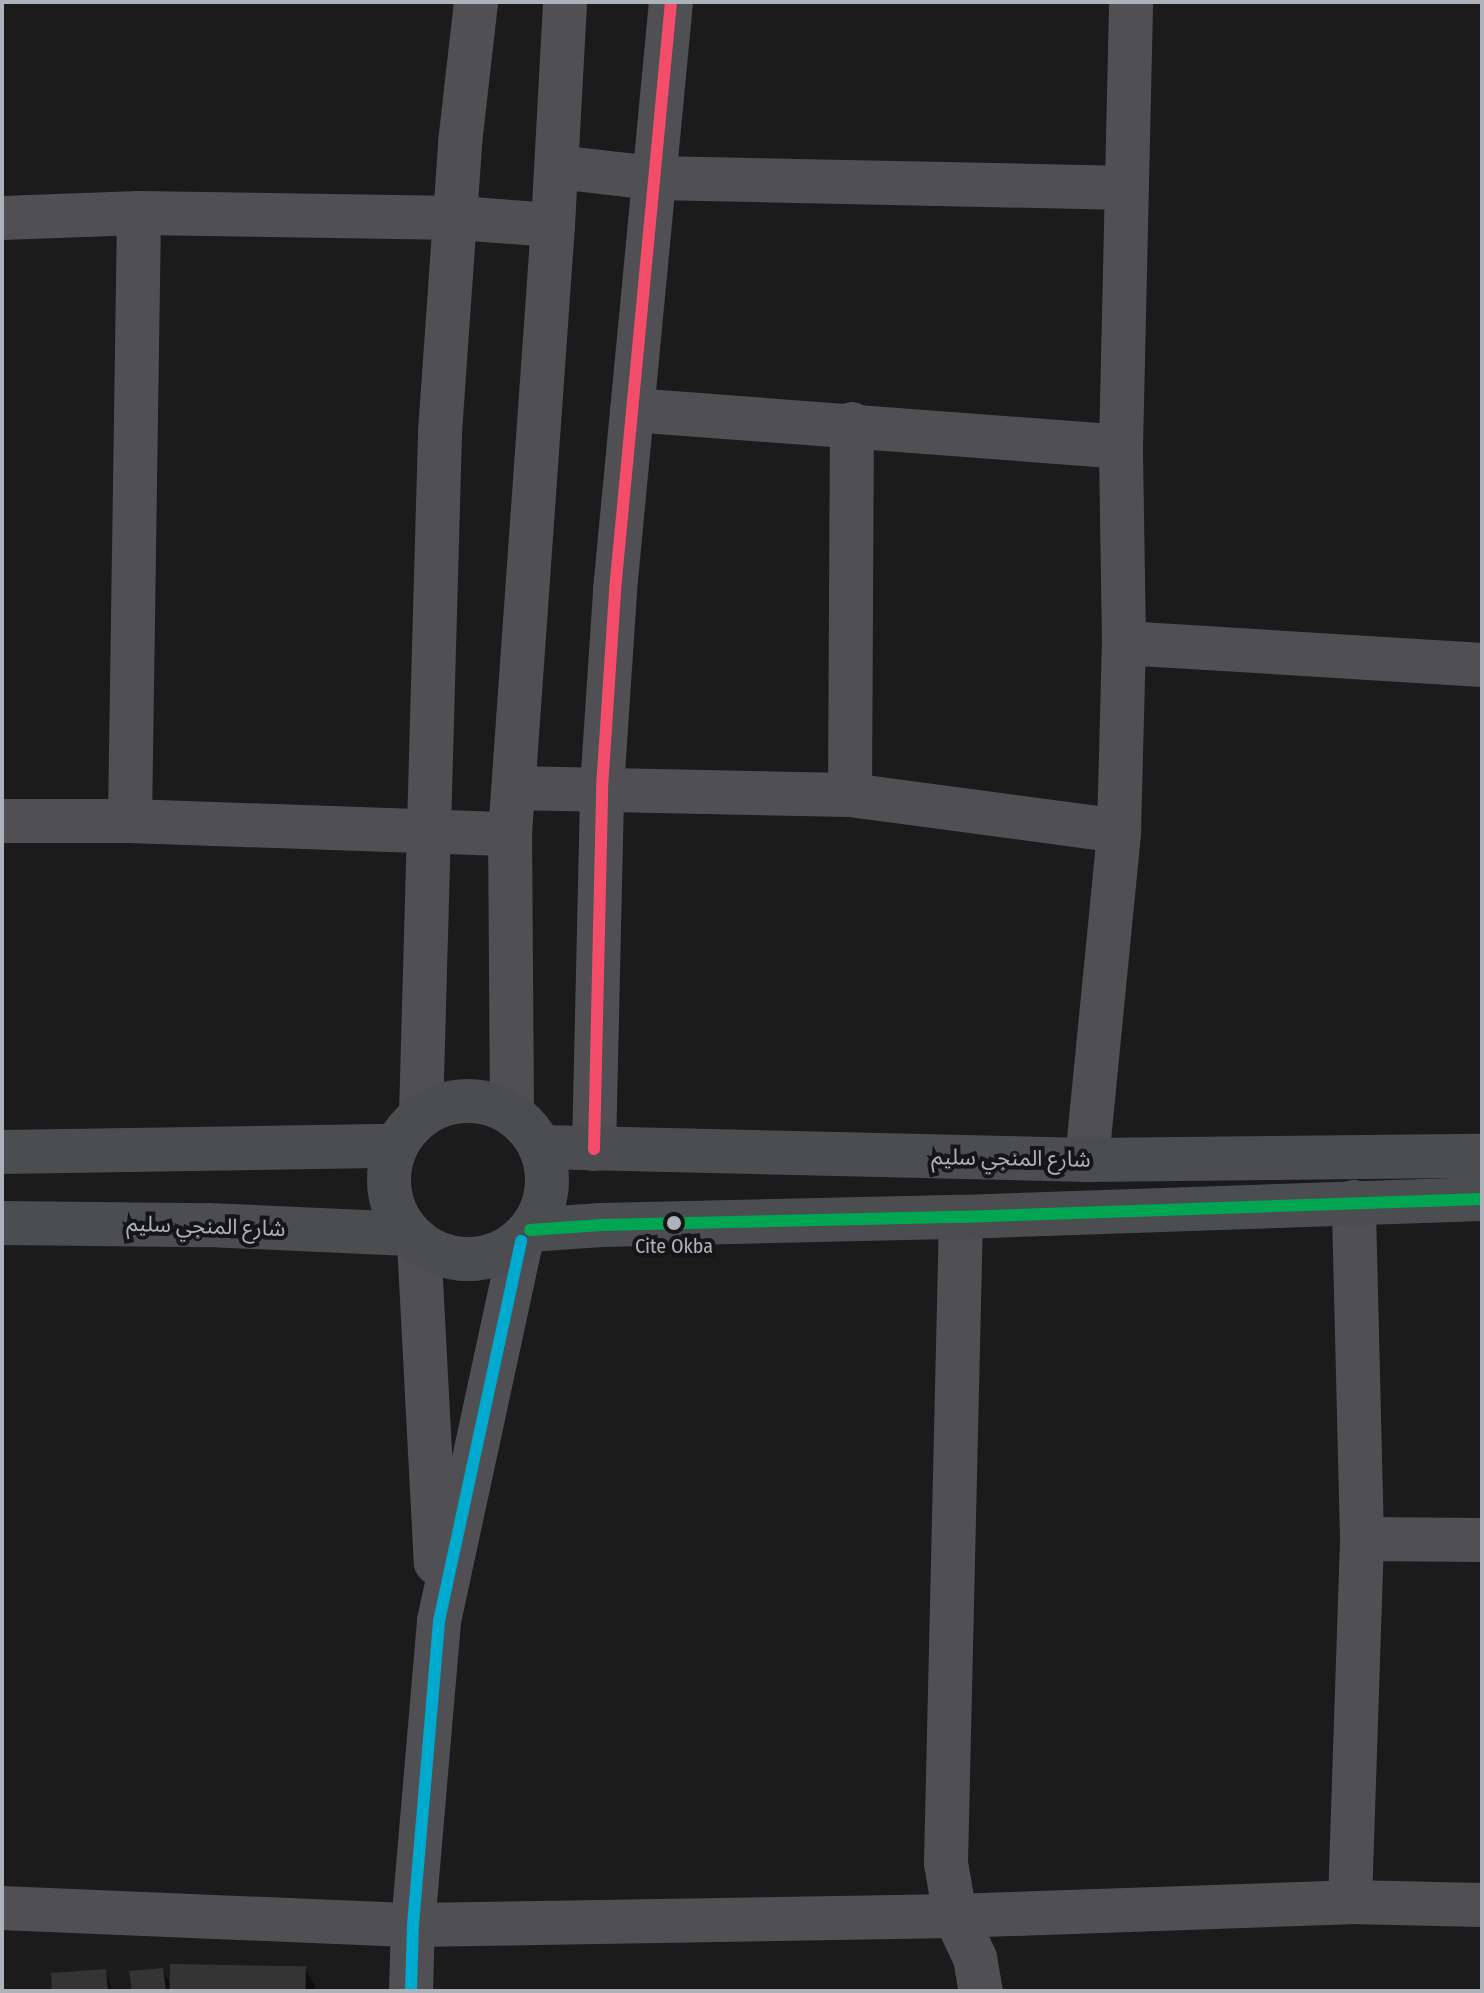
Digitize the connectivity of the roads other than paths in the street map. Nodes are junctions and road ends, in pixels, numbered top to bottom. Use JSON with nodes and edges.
{"nodes":[{"id":1,"x":476,"y":2,"type":"edge"},
{"id":2,"x":565,"y":2,"type":"edge"},
{"id":3,"x":671,"y":2,"type":"edge"},
{"id":4,"x":1131,"y":2,"type":"edge"},
{"id":5,"x":557,"y":167,"type":"junction"},
{"id":6,"x":654,"y":178,"type":"junction"},
{"id":7,"x":1126,"y":188,"type":"junction"},
{"id":8,"x":139,"y":213,"type":"junction"},
{"id":9,"x":2,"y":218,"type":"edge"},
{"id":10,"x":457,"y":218,"type":"junction"},
{"id":11,"x":553,"y":225,"type":"junction"},
{"id":12,"x":632,"y":410,"type":"junction"},
{"id":13,"x":852,"y":424,"type":"junction"},
{"id":14,"x":1121,"y":447,"type":"junction"},
{"id":15,"x":1124,"y":643,"type":"junction"},
{"id":16,"x":1482,"y":665,"type":"edge"},
{"id":17,"x":514,"y":788,"type":"junction"},
{"id":18,"x":602,"y":788,"type":"junction"},
{"id":19,"x":850,"y":795,"type":"junction"},
{"id":20,"x":2,"y":821,"type":"edge"},
{"id":21,"x":130,"y":821,"type":"junction"},
{"id":22,"x":430,"y":830,"type":"junction"},
{"id":23,"x":1119,"y":831,"type":"junction"},
{"id":24,"x":510,"y":834,"type":"junction"},
{"id":25,"x":512,"y":1113,"type":"junction"},
{"id":26,"x":408,"y":1130,"type":"junction"},
{"id":27,"x":540,"y":1147,"type":"junction"},
{"id":28,"x":594,"y":1149,"type":"junction"},
{"id":29,"x":2,"y":1152,"type":"edge"},
{"id":30,"x":1482,"y":1156,"type":"edge"},
{"id":31,"x":1087,"y":1160,"type":"junction"},
{"id":32,"x":1482,"y":1199,"type":"edge"},
{"id":33,"x":1354,"y":1202,"type":"junction"},
{"id":34,"x":961,"y":1217,"type":"junction"},
{"id":35,"x":2,"y":1223,"type":"edge"},
{"id":36,"x":526,"y":1235,"type":"junction"},
{"id":37,"x":414,"y":1238,"type":"junction"},
{"id":38,"x":1362,"y":1539,"type":"junction"},
{"id":39,"x":1482,"y":1540,"type":"edge"},
{"id":40,"x":439,"y":1621,"type":"junction"},
{"id":41,"x":1350,"y":1902,"type":"junction"},
{"id":42,"x":1482,"y":1905,"type":"edge"},
{"id":43,"x":2,"y":1908,"type":"edge"},
{"id":44,"x":955,"y":1916,"type":"junction"},
{"id":45,"x":413,"y":1925,"type":"junction"},
{"id":46,"x":411,"y":1991,"type":"edge"},
{"id":47,"x":981,"y":1991,"type":"edge"}],
"edges":[{"from":1,"to":10,"type":"street"},
{"from":2,"to":5,"type":"street"},
{"from":3,"to":6,"type":"street"},
{"from":4,"to":7,"type":"street"},
{"from":5,"to":6,"type":"street"},
{"from":5,"to":11,"type":"street"},
{"from":6,"to":7,"type":"street"},
{"from":6,"to":12,"type":"street"},
{"from":7,"to":14,"type":"street"},
{"from":8,"to":9,"type":"street"},
{"from":8,"to":10,"type":"street"},
{"from":8,"to":21,"type":"street"},
{"from":10,"to":11,"type":"street"},
{"from":10,"to":22,"type":"street"},
{"from":11,"to":17,"type":"street"},
{"from":12,"to":13,"type":"street"},
{"from":12,"to":18,"type":"street"},
{"from":13,"to":14,"type":"street"},
{"from":13,"to":19,"type":"street"},
{"from":14,"to":15,"type":"street"},
{"from":15,"to":16,"type":"street"},
{"from":15,"to":23,"type":"street"},
{"from":17,"to":18,"type":"street"},
{"from":17,"to":24,"type":"street"},
{"from":18,"to":19,"type":"street"},
{"from":18,"to":28,"type":"street"},
{"from":19,"to":23,"type":"street"},
{"from":20,"to":21,"type":"street"},
{"from":21,"to":22,"type":"street"},
{"from":22,"to":24,"type":"street"},
{"from":22,"to":26,"type":"street"},
{"from":23,"to":31,"type":"street"},
{"from":24,"to":25,"type":"street"},
{"from":25,"to":26,"type":"main road"},
{"from":25,"to":27,"type":"main road"},
{"from":26,"to":29,"type":"main road"},
{"from":26,"to":37,"type":"main road"},
{"from":27,"to":28,"type":"main road","name":"شارع المنجي سليم"},
{"from":27,"to":36,"type":"main road"},
{"from":28,"to":31,"type":"main road","name":"شارع المنجي سليم"},
{"from":30,"to":31,"type":"main road","name":"شارع المنجي سليم"},
{"from":32,"to":33,"type":"main road"},
{"from":33,"to":34,"type":"main road"},
{"from":33,"to":38,"type":"street"},
{"from":34,"to":36,"type":"main road"},
{"from":34,"to":44,"type":"street"},
{"from":35,"to":37,"type":"main road","name":"شارع المنجي سليم"},
{"from":36,"to":37,"type":"main road"},
{"from":36,"to":40,"type":"street"},
{"from":37,"to":40,"type":"street"},
{"from":38,"to":39,"type":"street"},
{"from":38,"to":41,"type":"street"},
{"from":40,"to":45,"type":"street"},
{"from":41,"to":42,"type":"street"},
{"from":41,"to":44,"type":"street"},
{"from":43,"to":45,"type":"street"},
{"from":44,"to":45,"type":"street"},
{"from":44,"to":47,"type":"street"},
{"from":45,"to":46,"type":"street"}]}
